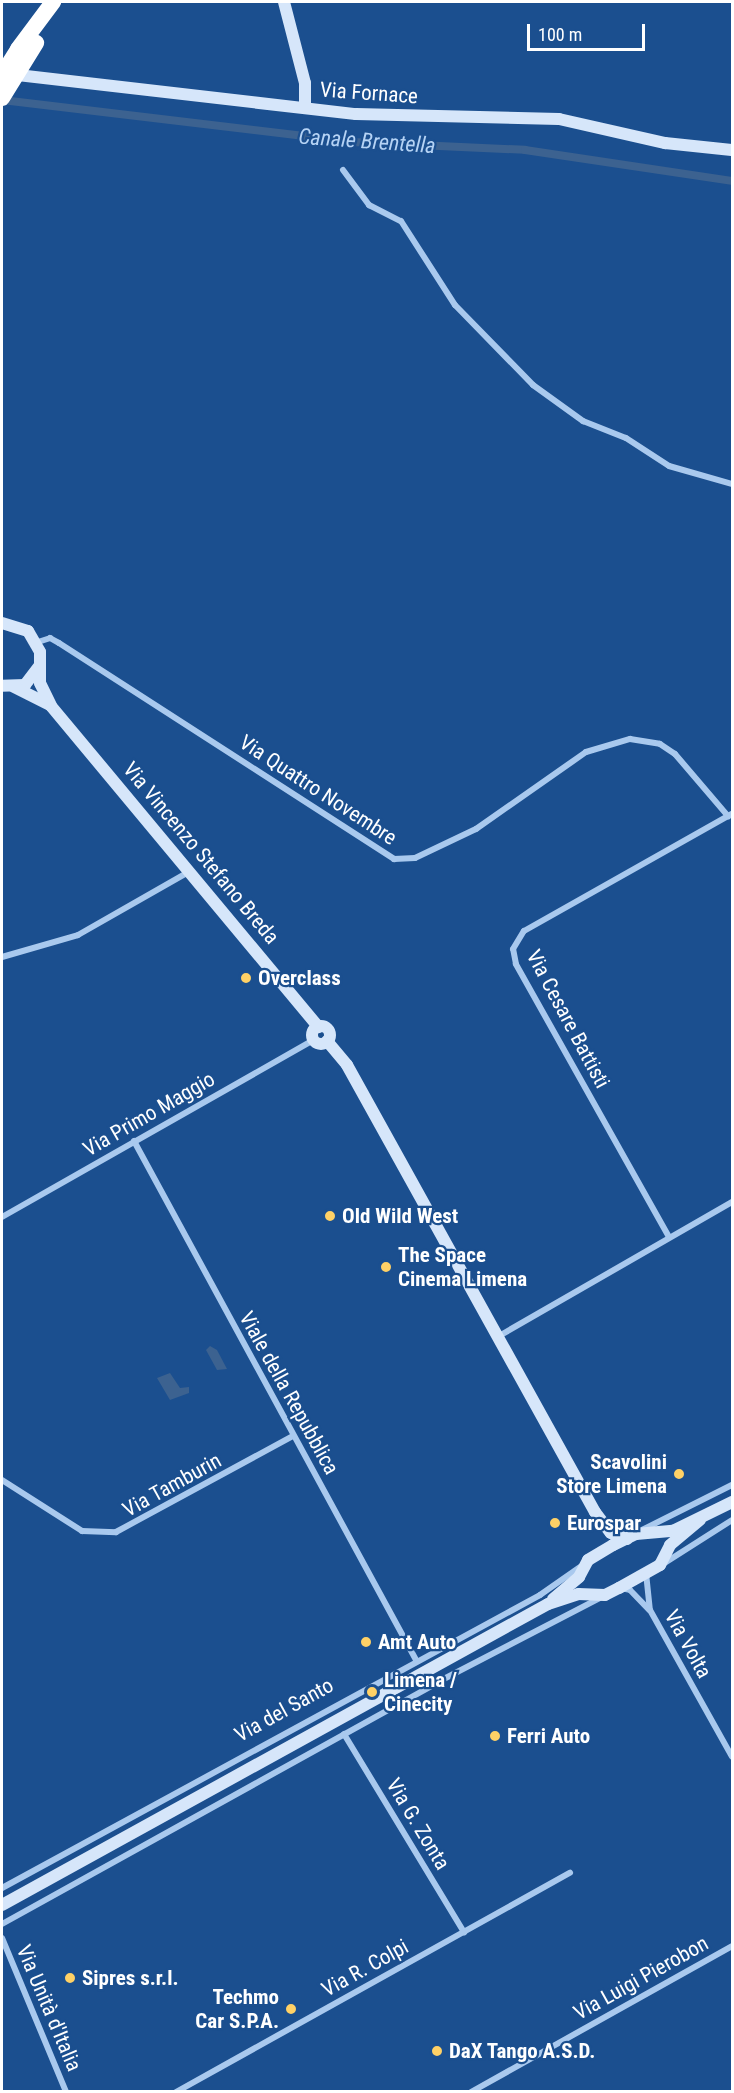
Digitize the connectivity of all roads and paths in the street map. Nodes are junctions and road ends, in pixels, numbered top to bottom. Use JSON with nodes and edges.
{"nodes":[{"id":1,"x":53,"y":2,"type":"edge"},
{"id":2,"x":66,"y":2,"type":"edge"},
{"id":3,"x":284,"y":2,"type":"edge"},
{"id":4,"x":2,"y":74,"type":"edge"},
{"id":5,"x":2,"y":98,"type":"edge"},
{"id":6,"x":305,"y":108,"type":"junction"},
{"id":7,"x":732,"y":150,"type":"edge"},
{"id":8,"x":343,"y":170,"type":"dead end"},
{"id":9,"x":732,"y":484,"type":"edge"},
{"id":10,"x":2,"y":623,"type":"edge"},
{"id":11,"x":38,"y":642,"type":"junction"},
{"id":12,"x":40,"y":665,"type":"junction"},
{"id":13,"x":8,"y":687,"type":"edge"},
{"id":14,"x":51,"y":706,"type":"junction"},
{"id":15,"x":730,"y":815,"type":"edge"},
{"id":16,"x":190,"y":871,"type":"junction"},
{"id":17,"x":2,"y":957,"type":"edge"},
{"id":18,"x":318,"y":1027,"type":"junction"},
{"id":19,"x":314,"y":1040,"type":"junction"},
{"id":20,"x":327,"y":1041,"type":"junction"},
{"id":21,"x":134,"y":1141,"type":"junction"},
{"id":22,"x":732,"y":1202,"type":"edge"},
{"id":23,"x":2,"y":1217,"type":"edge"},
{"id":24,"x":669,"y":1237,"type":"junction"},
{"id":25,"x":499,"y":1336,"type":"junction"},
{"id":26,"x":293,"y":1436,"type":"junction"},
{"id":27,"x":2,"y":1480,"type":"edge"},
{"id":28,"x":732,"y":1485,"type":"edge"},
{"id":29,"x":732,"y":1502,"type":"edge"},
{"id":30,"x":595,"y":1512,"type":"junction"},
{"id":31,"x":700,"y":1520,"type":"junction"},
{"id":32,"x":732,"y":1520,"type":"edge"},
{"id":33,"x":655,"y":1533,"type":"junction"},
{"id":34,"x":632,"y":1536,"type":"junction"},
{"id":35,"x":665,"y":1552,"type":"junction"},
{"id":36,"x":597,"y":1555,"type":"junction"},
{"id":37,"x":660,"y":1565,"type":"junction"},
{"id":38,"x":581,"y":1571,"type":"junction"},
{"id":39,"x":646,"y":1572,"type":"junction"},
{"id":40,"x":619,"y":1588,"type":"junction"},
{"id":41,"x":586,"y":1592,"type":"junction"},
{"id":42,"x":605,"y":1595,"type":"junction"},
{"id":43,"x":548,"y":1604,"type":"junction"},
{"id":44,"x":650,"y":1610,"type":"junction"},
{"id":45,"x":416,"y":1660,"type":"junction"},
{"id":46,"x":447,"y":1661,"type":"junction"},
{"id":47,"x":455,"y":1675,"type":"junction"},
{"id":48,"x":344,"y":1734,"type":"junction"},
{"id":49,"x":732,"y":1757,"type":"edge"},
{"id":50,"x":219,"y":1786,"type":"junction"},
{"id":51,"x":226,"y":1799,"type":"junction"},
{"id":52,"x":570,"y":1873,"type":"dead end"},
{"id":53,"x":2,"y":1888,"type":"edge"},
{"id":54,"x":2,"y":1905,"type":"edge"},
{"id":55,"x":2,"y":1924,"type":"edge"},
{"id":56,"x":464,"y":1932,"type":"junction"},
{"id":57,"x":2,"y":1938,"type":"edge"},
{"id":58,"x":732,"y":1946,"type":"edge"},
{"id":59,"x":66,"y":2091,"type":"edge"},
{"id":60,"x":176,"y":2091,"type":"edge"},
{"id":61,"x":471,"y":2091,"type":"edge"}],
"edges":[{"from":1,"to":4,"type":"highway","bridge":true},
{"from":2,"to":5,"type":"highway","bridge":true},
{"from":3,"to":6,"type":"street"},
{"from":4,"to":6,"type":"street","name":"Via Fornace"},
{"from":6,"to":7,"type":"street","name":"Via Fornace"},
{"from":8,"to":9,"type":"street"},
{"from":10,"to":11,"type":"street"},
{"from":11,"to":12,"type":"street","name":"Via Vincenzo Stefano Breda"},
{"from":11,"to":15,"type":"street","name":"Via Quattro Novembre"},
{"from":12,"to":13,"type":"street","name":"Via Vincenzo Stefano Breda"},
{"from":12,"to":14,"type":"street","name":"Via Vincenzo Stefano Breda"},
{"from":13,"to":14,"type":"street","name":"Via Vincenzo Stefano Breda"},
{"from":14,"to":16,"type":"street","name":"Via Vincenzo Stefano Breda"},
{"from":15,"to":24,"type":"street","name":"Via Cesare Battisti"},
{"from":16,"to":17,"type":"street"},
{"from":16,"to":18,"type":"street","name":"Via Vincenzo Stefano Breda"},
{"from":18,"to":19,"type":"street"},
{"from":18,"to":20,"type":"street","name":"Via Vincenzo Stefano Breda"},
{"from":19,"to":20,"type":"street"},
{"from":19,"to":21,"type":"street","name":"Via Primo Maggio"},
{"from":20,"to":25,"type":"street","name":"Via Vincenzo Stefano Breda"},
{"from":21,"to":23,"type":"street","name":"Via Primo Maggio"},
{"from":21,"to":26,"type":"street","name":"Viale della Repubblica"},
{"from":22,"to":24,"type":"street"},
{"from":24,"to":25,"type":"street"},
{"from":25,"to":30,"type":"street","name":"Via Vincenzo Stefano Breda"},
{"from":26,"to":27,"type":"street","name":"Via Tamburin"},
{"from":26,"to":45,"type":"street","name":"Viale della Repubblica"},
{"from":28,"to":34,"type":"street"},
{"from":29,"to":31,"type":"street"},
{"from":30,"to":34,"type":"street","name":"Via Vincenzo Stefano Breda"},
{"from":30,"to":36,"type":"street","name":"Via Vincenzo Stefano Breda"},
{"from":31,"to":33,"type":"street","name":"Via del Santo"},
{"from":31,"to":35,"type":"street"},
{"from":32,"to":37,"type":"street"},
{"from":33,"to":34,"type":"street","name":"Via del Santo"},
{"from":33,"to":35,"type":"street"},
{"from":34,"to":36,"type":"street","name":"Via del Santo"},
{"from":35,"to":37,"type":"street"},
{"from":36,"to":38,"type":"street","name":"Via del Santo"},
{"from":37,"to":39,"type":"street"},
{"from":38,"to":41,"type":"street"},
{"from":38,"to":43,"type":"street","name":"Via del Santo"},
{"from":38,"to":45,"type":"street","name":"Via del Santo"},
{"from":39,"to":40,"type":"street"},
{"from":39,"to":44,"type":"street"},
{"from":40,"to":42,"type":"street"},
{"from":40,"to":44,"type":"street"},
{"from":41,"to":42,"type":"street"},
{"from":41,"to":43,"type":"street"},
{"from":42,"to":47,"type":"street"},
{"from":43,"to":46,"type":"street"},
{"from":44,"to":49,"type":"street","name":"Via Volta"},
{"from":45,"to":53,"type":"street","name":"Via del Santo"},
{"from":46,"to":47,"type":"street"},
{"from":46,"to":50,"type":"street"},
{"from":47,"to":48,"type":"street"},
{"from":48,"to":51,"type":"street"},
{"from":48,"to":56,"type":"street","name":"Via G. Zonta"},
{"from":50,"to":51,"type":"street"},
{"from":50,"to":54,"type":"street"},
{"from":51,"to":55,"type":"street"},
{"from":52,"to":56,"type":"street","name":"Via R. Colpi"},
{"from":56,"to":60,"type":"street","name":"Via R. Colpi"},
{"from":57,"to":59,"type":"street","name":"Via Unità d'Italia"},
{"from":58,"to":61,"type":"street","name":"Via Luigi Pierobon"}]}
